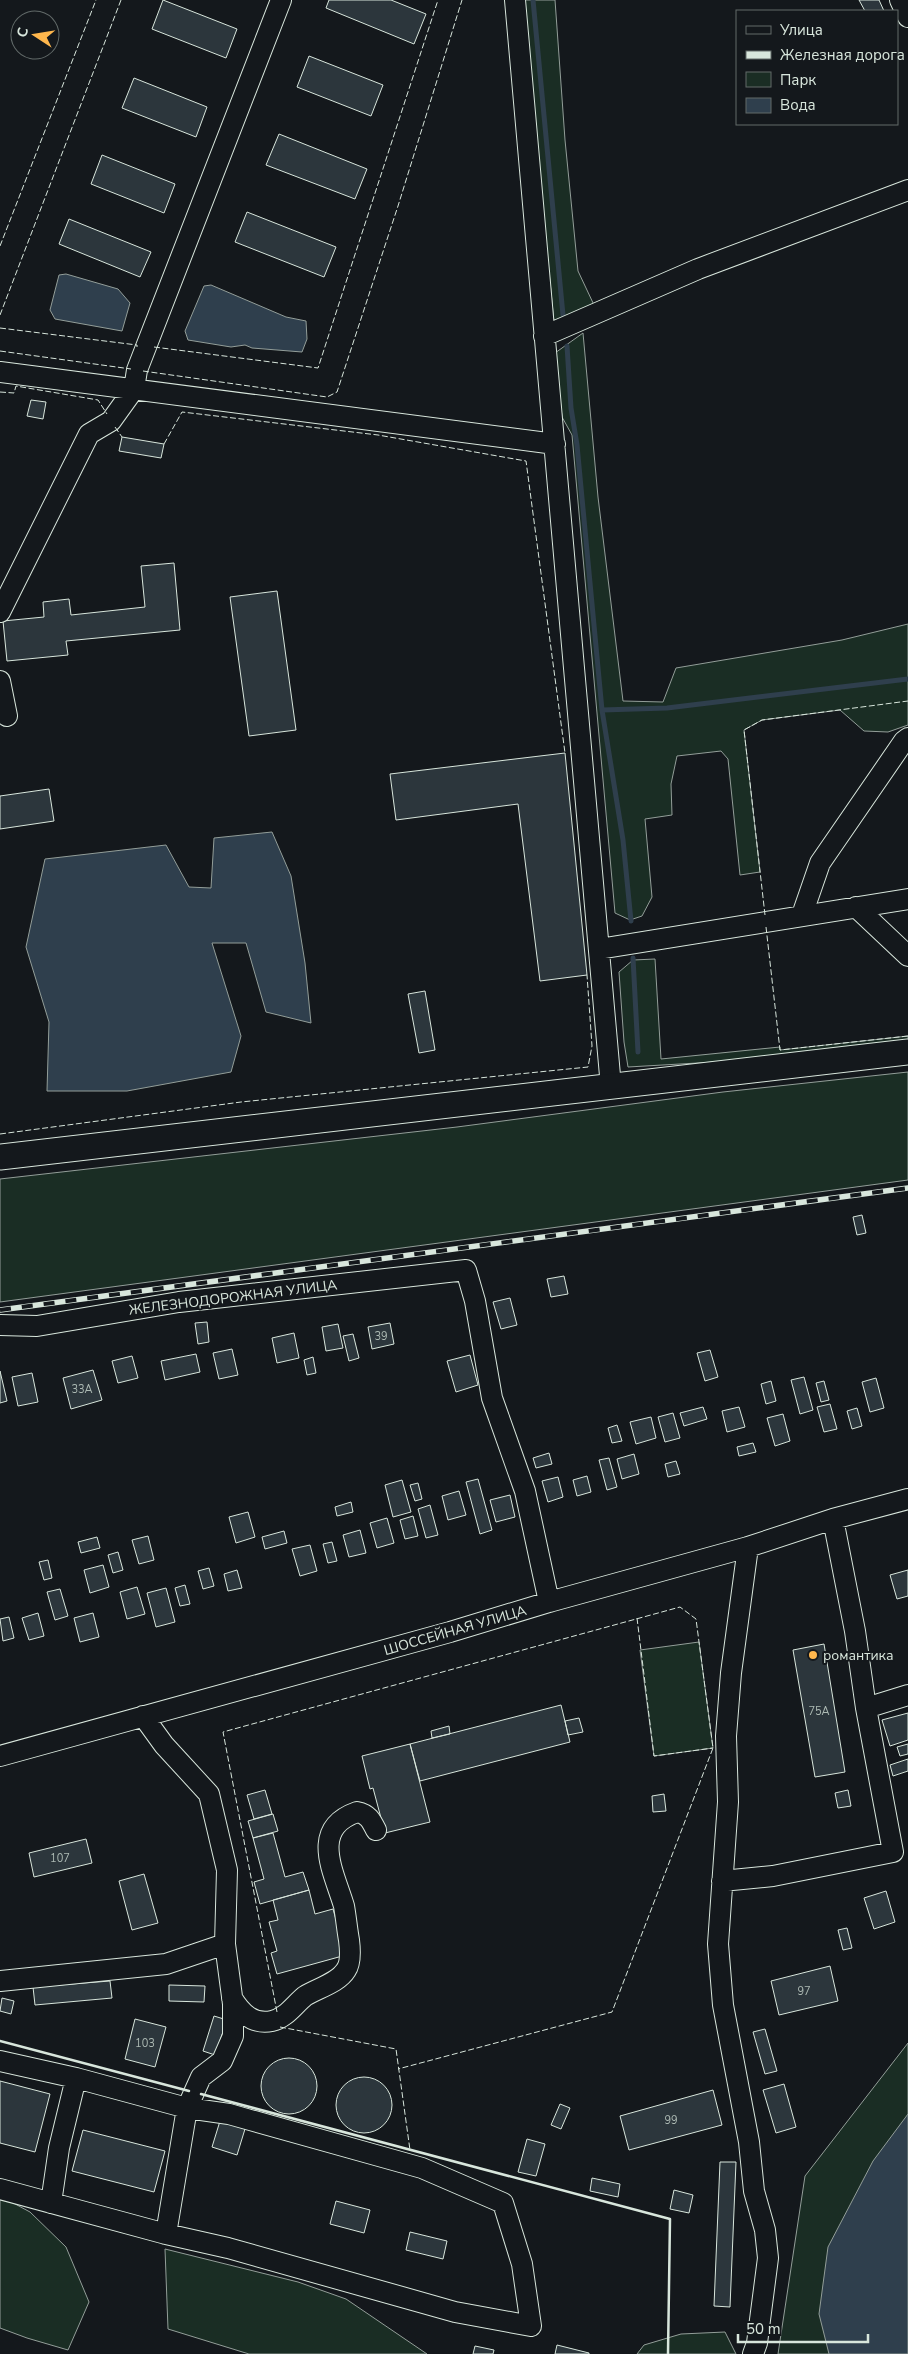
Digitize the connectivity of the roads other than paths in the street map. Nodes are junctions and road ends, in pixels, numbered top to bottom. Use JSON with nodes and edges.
{"nodes":[{"id":1,"x":281,"y":0,"type":"edge"},
{"id":2,"x":515,"y":0,"type":"edge"},
{"id":3,"x":900,"y":0,"type":"edge"},
{"id":4,"x":908,"y":17,"type":"edge"},
{"id":5,"x":908,"y":190,"type":"edge"},
{"id":6,"x":544,"y":336,"type":"junction"},
{"id":7,"x":0,"y":372,"type":"edge"},
{"id":8,"x":134,"y":389,"type":"junction"},
{"id":9,"x":555,"y":444,"type":"junction"},
{"id":10,"x":0,"y":612,"type":"edge"},
{"id":11,"x":0,"y":681,"type":"edge"},
{"id":12,"x":7,"y":716,"type":"dead end"},
{"id":13,"x":908,"y":738,"type":"edge"},
{"id":14,"x":908,"y":899,"type":"edge"},
{"id":15,"x":856,"y":907,"type":"junction"},
{"id":16,"x":802,"y":915,"type":"junction"},
{"id":17,"x":599,"y":949,"type":"junction"},
{"id":18,"x":908,"y":956,"type":"edge"},
{"id":19,"x":908,"y":1052,"type":"edge"},
{"id":20,"x":610,"y":1087,"type":"junction"},
{"id":21,"x":0,"y":1157,"type":"edge"},
{"id":22,"x":0,"y":1325,"type":"edge"},
{"id":23,"x":908,"y":1499,"type":"edge"},
{"id":24,"x":833,"y":1519,"type":"junction"},
{"id":25,"x":748,"y":1547,"type":"junction"},
{"id":26,"x":549,"y":1602,"type":"junction"},
{"id":27,"x":908,"y":1695,"type":"edge"},
{"id":28,"x":866,"y":1708,"type":"junction"},
{"id":29,"x":144,"y":1716,"type":"junction"},
{"id":30,"x":0,"y":1756,"type":"edge"},
{"id":31,"x":376,"y":1830,"type":"dead end"},
{"id":32,"x":722,"y":1881,"type":"junction"},
{"id":33,"x":225,"y":1944,"type":"junction"},
{"id":34,"x":0,"y":1981,"type":"edge"},
{"id":35,"x":232,"y":1998,"type":"junction"},
{"id":36,"x":0,"y":2061,"type":"edge"},
{"id":37,"x":76,"y":2078,"type":"junction"},
{"id":38,"x":188,"y":2108,"type":"junction"},
{"id":39,"x":0,"y":2189,"type":"edge"},
{"id":40,"x":51,"y":2203,"type":"junction"},
{"id":41,"x":166,"y":2234,"type":"junction"},
{"id":42,"x":753,"y":2354,"type":"edge"}],
"edges":[{"from":1,"to":8,"type":"street"},
{"from":2,"to":6,"type":"street"},
{"from":3,"to":4,"type":"street"},
{"from":5,"to":6,"type":"street"},
{"from":6,"to":9,"type":"street"},
{"from":7,"to":8,"type":"street"},
{"from":8,"to":9,"type":"street"},
{"from":8,"to":10,"type":"street"},
{"from":9,"to":17,"type":"street"},
{"from":11,"to":12,"type":"street"},
{"from":13,"to":16,"type":"street"},
{"from":14,"to":15,"type":"street"},
{"from":15,"to":16,"type":"street"},
{"from":15,"to":18,"type":"street"},
{"from":16,"to":17,"type":"street"},
{"from":17,"to":20,"type":"street"},
{"from":19,"to":20,"type":"main road"},
{"from":20,"to":21,"type":"main road"},
{"from":22,"to":26,"type":"street","name":"ЖЕЛЕЗНОДОРОЖНАЯ УЛИЦА"},
{"from":23,"to":24,"type":"street","name":"ШОССЕЙНАЯ УЛИЦА"},
{"from":24,"to":25,"type":"street","name":"ШОССЕЙНАЯ УЛИЦА"},
{"from":24,"to":28,"type":"street"},
{"from":25,"to":26,"type":"street","name":"ШОССЕЙНАЯ УЛИЦА"},
{"from":25,"to":32,"type":"street"},
{"from":26,"to":29,"type":"street","name":"ШОССЕЙНАЯ УЛИЦА"},
{"from":27,"to":28,"type":"street"},
{"from":28,"to":32,"type":"street"},
{"from":29,"to":30,"type":"street","name":"ШОССЕЙНАЯ УЛИЦА"},
{"from":29,"to":33,"type":"street"},
{"from":31,"to":35,"type":"street"},
{"from":32,"to":42,"type":"street"},
{"from":33,"to":34,"type":"street"},
{"from":33,"to":35,"type":"street"},
{"from":35,"to":38,"type":"street"},
{"from":36,"to":37,"type":"street"},
{"from":37,"to":38,"type":"street"},
{"from":37,"to":40,"type":"street"},
{"from":38,"to":41,"type":"street"},
{"from":38,"to":41,"type":"street"},
{"from":39,"to":40,"type":"street"},
{"from":40,"to":41,"type":"street"}]}
